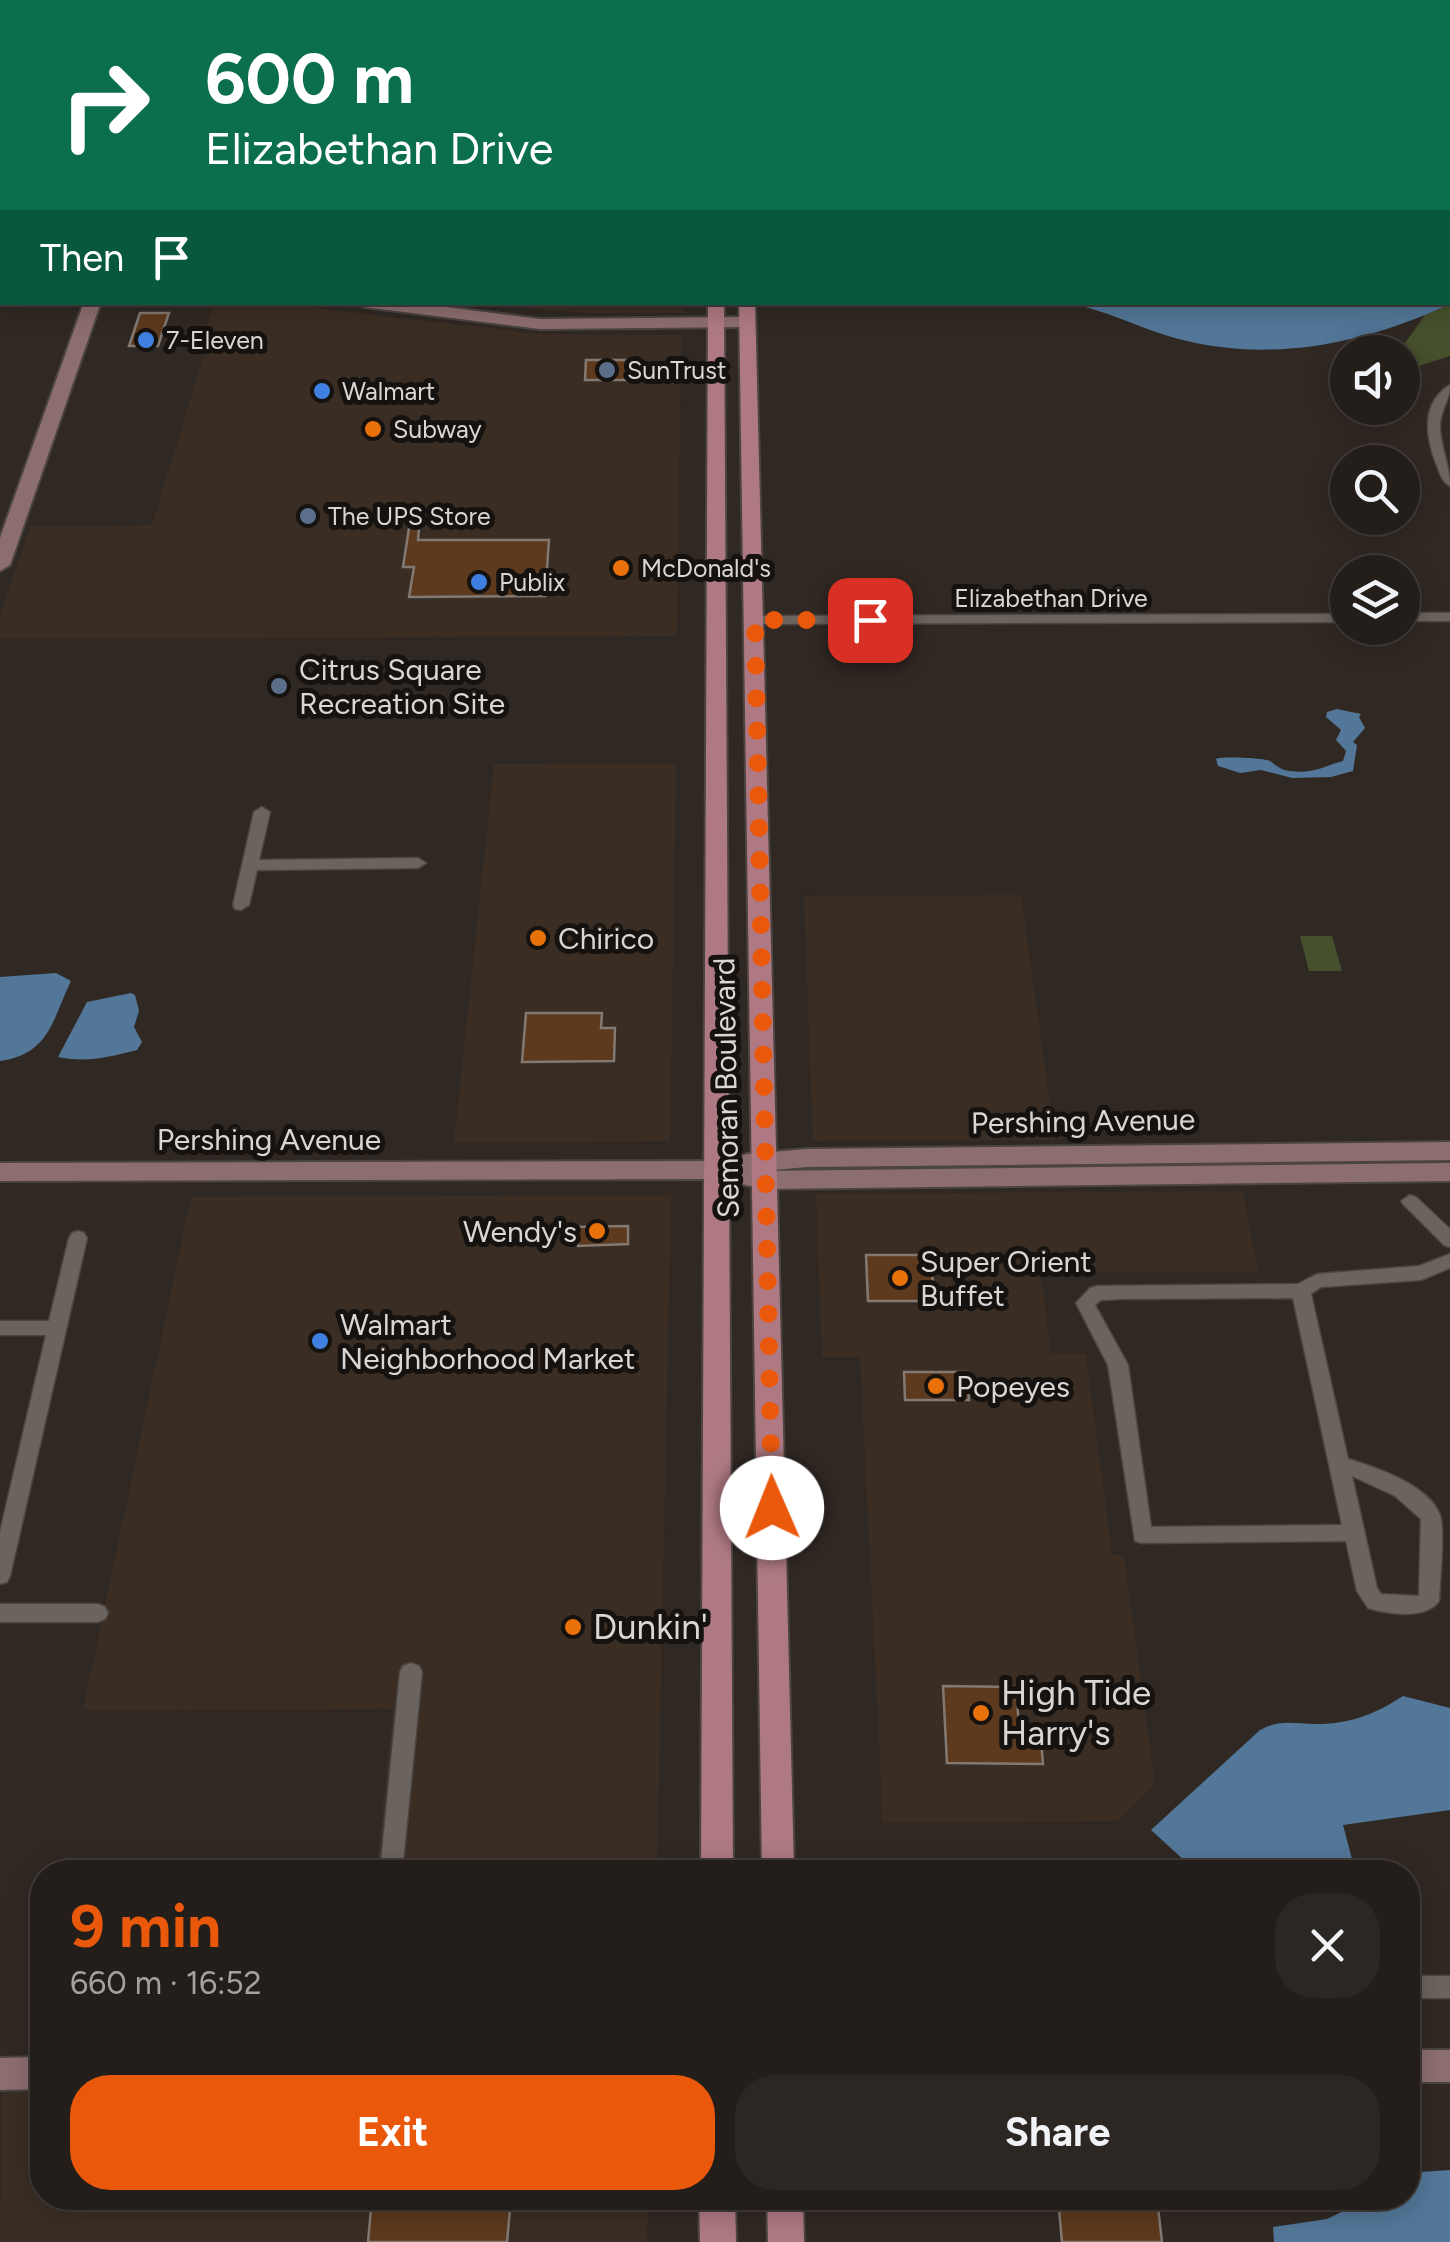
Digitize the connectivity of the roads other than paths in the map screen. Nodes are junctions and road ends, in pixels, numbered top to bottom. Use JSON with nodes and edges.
{"nodes":[{"id":1,"x":92,"y":305,"type":"edge"},
{"id":2,"x":388,"y":305,"type":"edge"},
{"id":3,"x":716,"y":305,"type":"edge"},
{"id":4,"x":747,"y":305,"type":"edge"},
{"id":5,"x":747,"y":322,"type":"junction"},
{"id":6,"x":716,"y":323,"type":"junction"},
{"id":7,"x":1450,"y":389,"type":"edge"},
{"id":8,"x":1450,"y":482,"type":"edge"},
{"id":9,"x":718,"y":539,"type":"junction"},
{"id":10,"x":0,"y":565,"type":"edge"},
{"id":11,"x":755,"y":610,"type":"junction"},
{"id":12,"x":1420,"y":617,"type":"edge"},
{"id":13,"x":1450,"y":617,"type":"edge"},
{"id":14,"x":1330,"y":618,"type":"edge"},
{"id":15,"x":718,"y":664,"type":"junction"},
{"id":16,"x":757,"y":705,"type":"junction"},
{"id":17,"x":262,"y":812,"type":"dead end"},
{"id":18,"x":717,"y":825,"type":"junction"},
{"id":19,"x":418,"y":863,"type":"dead end"},
{"id":20,"x":250,"y":866,"type":"junction"},
{"id":21,"x":760,"y":874,"type":"junction"},
{"id":22,"x":241,"y":905,"type":"dead end"},
{"id":23,"x":1450,"y":1151,"type":"edge"},
{"id":24,"x":765,"y":1169,"type":"junction"},
{"id":25,"x":718,"y":1170,"type":"junction"},
{"id":26,"x":0,"y":1172,"type":"edge"},
{"id":27,"x":1450,"y":1172,"type":"edge"},
{"id":28,"x":1410,"y":1201,"type":"dead end"},
{"id":29,"x":78,"y":1238,"type":"dead end"},
{"id":30,"x":1450,"y":1240,"type":"edge"},
{"id":31,"x":1450,"y":1262,"type":"edge"},
{"id":32,"x":1301,"y":1291,"type":"junction"},
{"id":33,"x":0,"y":1328,"type":"edge"},
{"id":34,"x":57,"y":1328,"type":"junction"},
{"id":35,"x":1340,"y":1465,"type":"junction"},
{"id":36,"x":1355,"y":1533,"type":"junction"},
{"id":37,"x":0,"y":1576,"type":"edge"},
{"id":38,"x":0,"y":1613,"type":"edge"},
{"id":39,"x":98,"y":1613,"type":"dead end"},
{"id":40,"x":411,"y":1672,"type":"dead end"},
{"id":41,"x":391,"y":1860,"type":"edge"},
{"id":42,"x":717,"y":1860,"type":"edge"},
{"id":43,"x":778,"y":1860,"type":"edge"},
{"id":44,"x":1420,"y":1986,"type":"edge"},
{"id":45,"x":1450,"y":1987,"type":"edge"},
{"id":46,"x":1420,"y":2066,"type":"edge"},
{"id":47,"x":1450,"y":2066,"type":"edge"},
{"id":48,"x":30,"y":2073,"type":"edge"},
{"id":49,"x":0,"y":2074,"type":"edge"},
{"id":50,"x":717,"y":2210,"type":"edge"},
{"id":51,"x":785,"y":2210,"type":"edge"},
{"id":52,"x":718,"y":2242,"type":"edge"},
{"id":53,"x":786,"y":2242,"type":"edge"}],
"edges":[{"from":1,"to":10,"type":"street"},
{"from":2,"to":6,"type":"street"},
{"from":3,"to":6,"type":"main road","name":"Semoran Boulevard"},
{"from":4,"to":5,"type":"main road","name":"Semoran Boulevard"},
{"from":5,"to":6,"type":"street"},
{"from":5,"to":11,"type":"main road","name":"Semoran Boulevard"},
{"from":6,"to":9,"type":"main road","name":"Semoran Boulevard"},
{"from":7,"to":8,"type":"street"},
{"from":9,"to":11,"type":"main road"},
{"from":9,"to":15,"type":"main road","name":"Semoran Boulevard"},
{"from":11,"to":14,"type":"street","name":"Elizabethan Drive"},
{"from":11,"to":16,"type":"main road","name":"Semoran Boulevard"},
{"from":12,"to":13,"type":"street"},
{"from":15,"to":16,"type":"main road"},
{"from":15,"to":18,"type":"main road","name":"Semoran Boulevard"},
{"from":16,"to":21,"type":"main road","name":"Semoran Boulevard"},
{"from":17,"to":20,"type":"street"},
{"from":18,"to":21,"type":"main road"},
{"from":18,"to":25,"type":"main road","name":"Semoran Boulevard"},
{"from":19,"to":20,"type":"street"},
{"from":20,"to":22,"type":"street"},
{"from":21,"to":24,"type":"main road","name":"Semoran Boulevard"},
{"from":23,"to":24,"type":"street","name":"Pershing Avenue"},
{"from":24,"to":25,"type":"street","name":"Pershing Avenue"},
{"from":24,"to":27,"type":"street","name":"Pershing Avenue"},
{"from":24,"to":43,"type":"main road","name":"Semoran Boulevard"},
{"from":25,"to":26,"type":"street","name":"Pershing Avenue"},
{"from":25,"to":42,"type":"main road","name":"Semoran Boulevard"},
{"from":28,"to":30,"type":"street"},
{"from":29,"to":34,"type":"street"},
{"from":31,"to":32,"type":"street"},
{"from":32,"to":35,"type":"street"},
{"from":32,"to":36,"type":"street"},
{"from":33,"to":34,"type":"street"},
{"from":34,"to":37,"type":"street"},
{"from":35,"to":36,"type":"street"},
{"from":35,"to":36,"type":"street"},
{"from":38,"to":39,"type":"street"},
{"from":40,"to":41,"type":"street"},
{"from":44,"to":45,"type":"street"},
{"from":46,"to":47,"type":"street"},
{"from":48,"to":49,"type":"street"},
{"from":50,"to":52,"type":"main road"},
{"from":51,"to":53,"type":"main road"}]}
